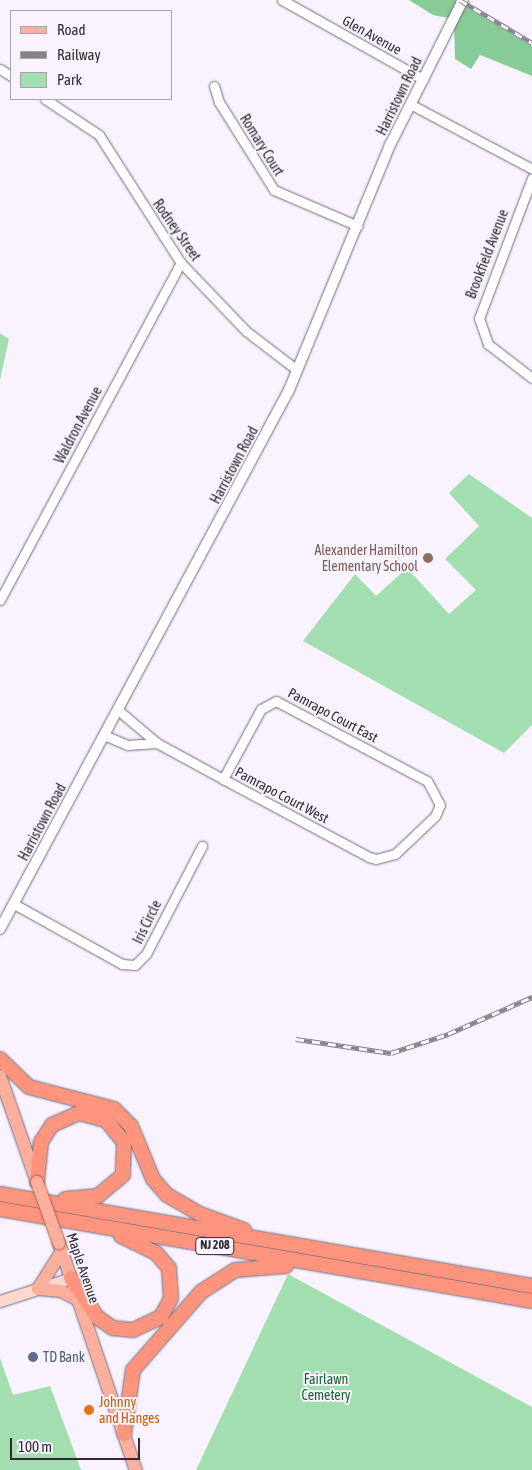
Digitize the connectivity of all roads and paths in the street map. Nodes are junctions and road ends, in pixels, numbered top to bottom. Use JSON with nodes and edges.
{"nodes":[{"id":1,"x":282,"y":0,"type":"edge"},
{"id":2,"x":463,"y":0,"type":"edge"},
{"id":3,"x":423,"y":78,"type":"junction"},
{"id":4,"x":214,"y":86,"type":"dead end"},
{"id":5,"x":47,"y":100,"type":"edge"},
{"id":6,"x":410,"y":104,"type":"junction"},
{"id":7,"x":532,"y":168,"type":"edge"},
{"id":8,"x":532,"y":178,"type":"edge"},
{"id":9,"x":358,"y":226,"type":"junction"},
{"id":10,"x":180,"y":263,"type":"junction"},
{"id":11,"x":297,"y":370,"type":"junction"},
{"id":12,"x":532,"y":378,"type":"edge"},
{"id":13,"x":0,"y":600,"type":"edge"},
{"id":14,"x":118,"y":710,"type":"junction"},
{"id":15,"x":104,"y":735,"type":"junction"},
{"id":16,"x":157,"y":743,"type":"junction"},
{"id":17,"x":223,"y":779,"type":"junction"},
{"id":18,"x":436,"y":816,"type":"joint"},
{"id":19,"x":202,"y":846,"type":"dead end"},
{"id":20,"x":14,"y":904,"type":"junction"},
{"id":21,"x":0,"y":929,"type":"edge"},
{"id":22,"x":0,"y":1059,"type":"edge"},
{"id":23,"x":0,"y":1076,"type":"edge"},
{"id":24,"x":3,"y":1090,"type":"edge"},
{"id":25,"x":37,"y":1182,"type":"junction"},
{"id":26,"x":2,"y":1194,"type":"edge"},
{"id":27,"x":0,"y":1209,"type":"edge"},
{"id":28,"x":28,"y":1214,"type":"junction"},
{"id":29,"x":60,"y":1247,"type":"junction"},
{"id":30,"x":332,"y":1252,"type":"junction"},
{"id":31,"x":71,"y":1278,"type":"junction"},
{"id":32,"x":402,"y":1279,"type":"junction"},
{"id":33,"x":532,"y":1286,"type":"edge"},
{"id":34,"x":38,"y":1289,"type":"junction"},
{"id":35,"x":79,"y":1300,"type":"junction"},
{"id":36,"x":0,"y":1301,"type":"edge"},
{"id":37,"x":532,"y":1301,"type":"edge"},
{"id":38,"x":124,"y":1434,"type":"junction"},
{"id":39,"x":136,"y":1470,"type":"edge"}],
"edges":[{"from":1,"to":3,"type":"street","name":"Glen Avenue"},
{"from":2,"to":3,"type":"street","name":"Harristown Road"},
{"from":3,"to":6,"type":"street","name":"Harristown Road"},
{"from":4,"to":9,"type":"street","name":"Romary Court"},
{"from":5,"to":10,"type":"street","name":"Rodney Street"},
{"from":6,"to":7,"type":"street"},
{"from":6,"to":9,"type":"street","name":"Harristown Road"},
{"from":8,"to":12,"type":"street","name":"Brookfield Avenue"},
{"from":9,"to":11,"type":"street","name":"Harristown Road"},
{"from":10,"to":11,"type":"street","name":"Rodney Street"},
{"from":10,"to":13,"type":"street","name":"Waldron Avenue"},
{"from":11,"to":14,"type":"street","name":"Harristown Road"},
{"from":14,"to":15,"type":"street","name":"Harristown Road"},
{"from":14,"to":16,"type":"street","name":"Pamrapo Court West"},
{"from":15,"to":16,"type":"street"},
{"from":15,"to":20,"type":"street","name":"Harristown Road"},
{"from":16,"to":17,"type":"street","name":"Pamrapo Court West"},
{"from":17,"to":18,"type":"street","name":"Pamrapo Court West"},
{"from":17,"to":18,"type":"street","name":"Pamrapo Court East"},
{"from":19,"to":20,"type":"street","name":"Iris Circle"},
{"from":20,"to":21,"type":"street","name":"Harristown Road"},
{"from":22,"to":30,"type":"highway"},
{"from":23,"to":24,"type":"main road","name":"Maple Avenue"},
{"from":24,"to":25,"type":"main road","name":"Maple Avenue"},
{"from":25,"to":26,"type":"highway"},
{"from":25,"to":29,"type":"main road","name":"Maple Avenue","bridge":true},
{"from":26,"to":30,"type":"highway","number":"NJ 208"},
{"from":27,"to":28,"type":"highway","number":"NJ 208"},
{"from":28,"to":31,"type":"highway"},
{"from":28,"to":32,"type":"highway","number":"NJ 208"},
{"from":29,"to":31,"type":"main road","name":"Maple Avenue"},
{"from":29,"to":34,"type":"main road"},
{"from":30,"to":33,"type":"highway","number":"NJ 208"},
{"from":31,"to":34,"type":"main road"},
{"from":31,"to":35,"type":"main road","name":"Maple Avenue"},
{"from":32,"to":37,"type":"highway","number":"NJ 208"},
{"from":32,"to":38,"type":"highway"},
{"from":34,"to":35,"type":"main road"},
{"from":34,"to":36,"type":"main road"},
{"from":35,"to":38,"type":"main road","name":"Maple Avenue"},
{"from":38,"to":39,"type":"main road","name":"Maple Avenue"}]}
